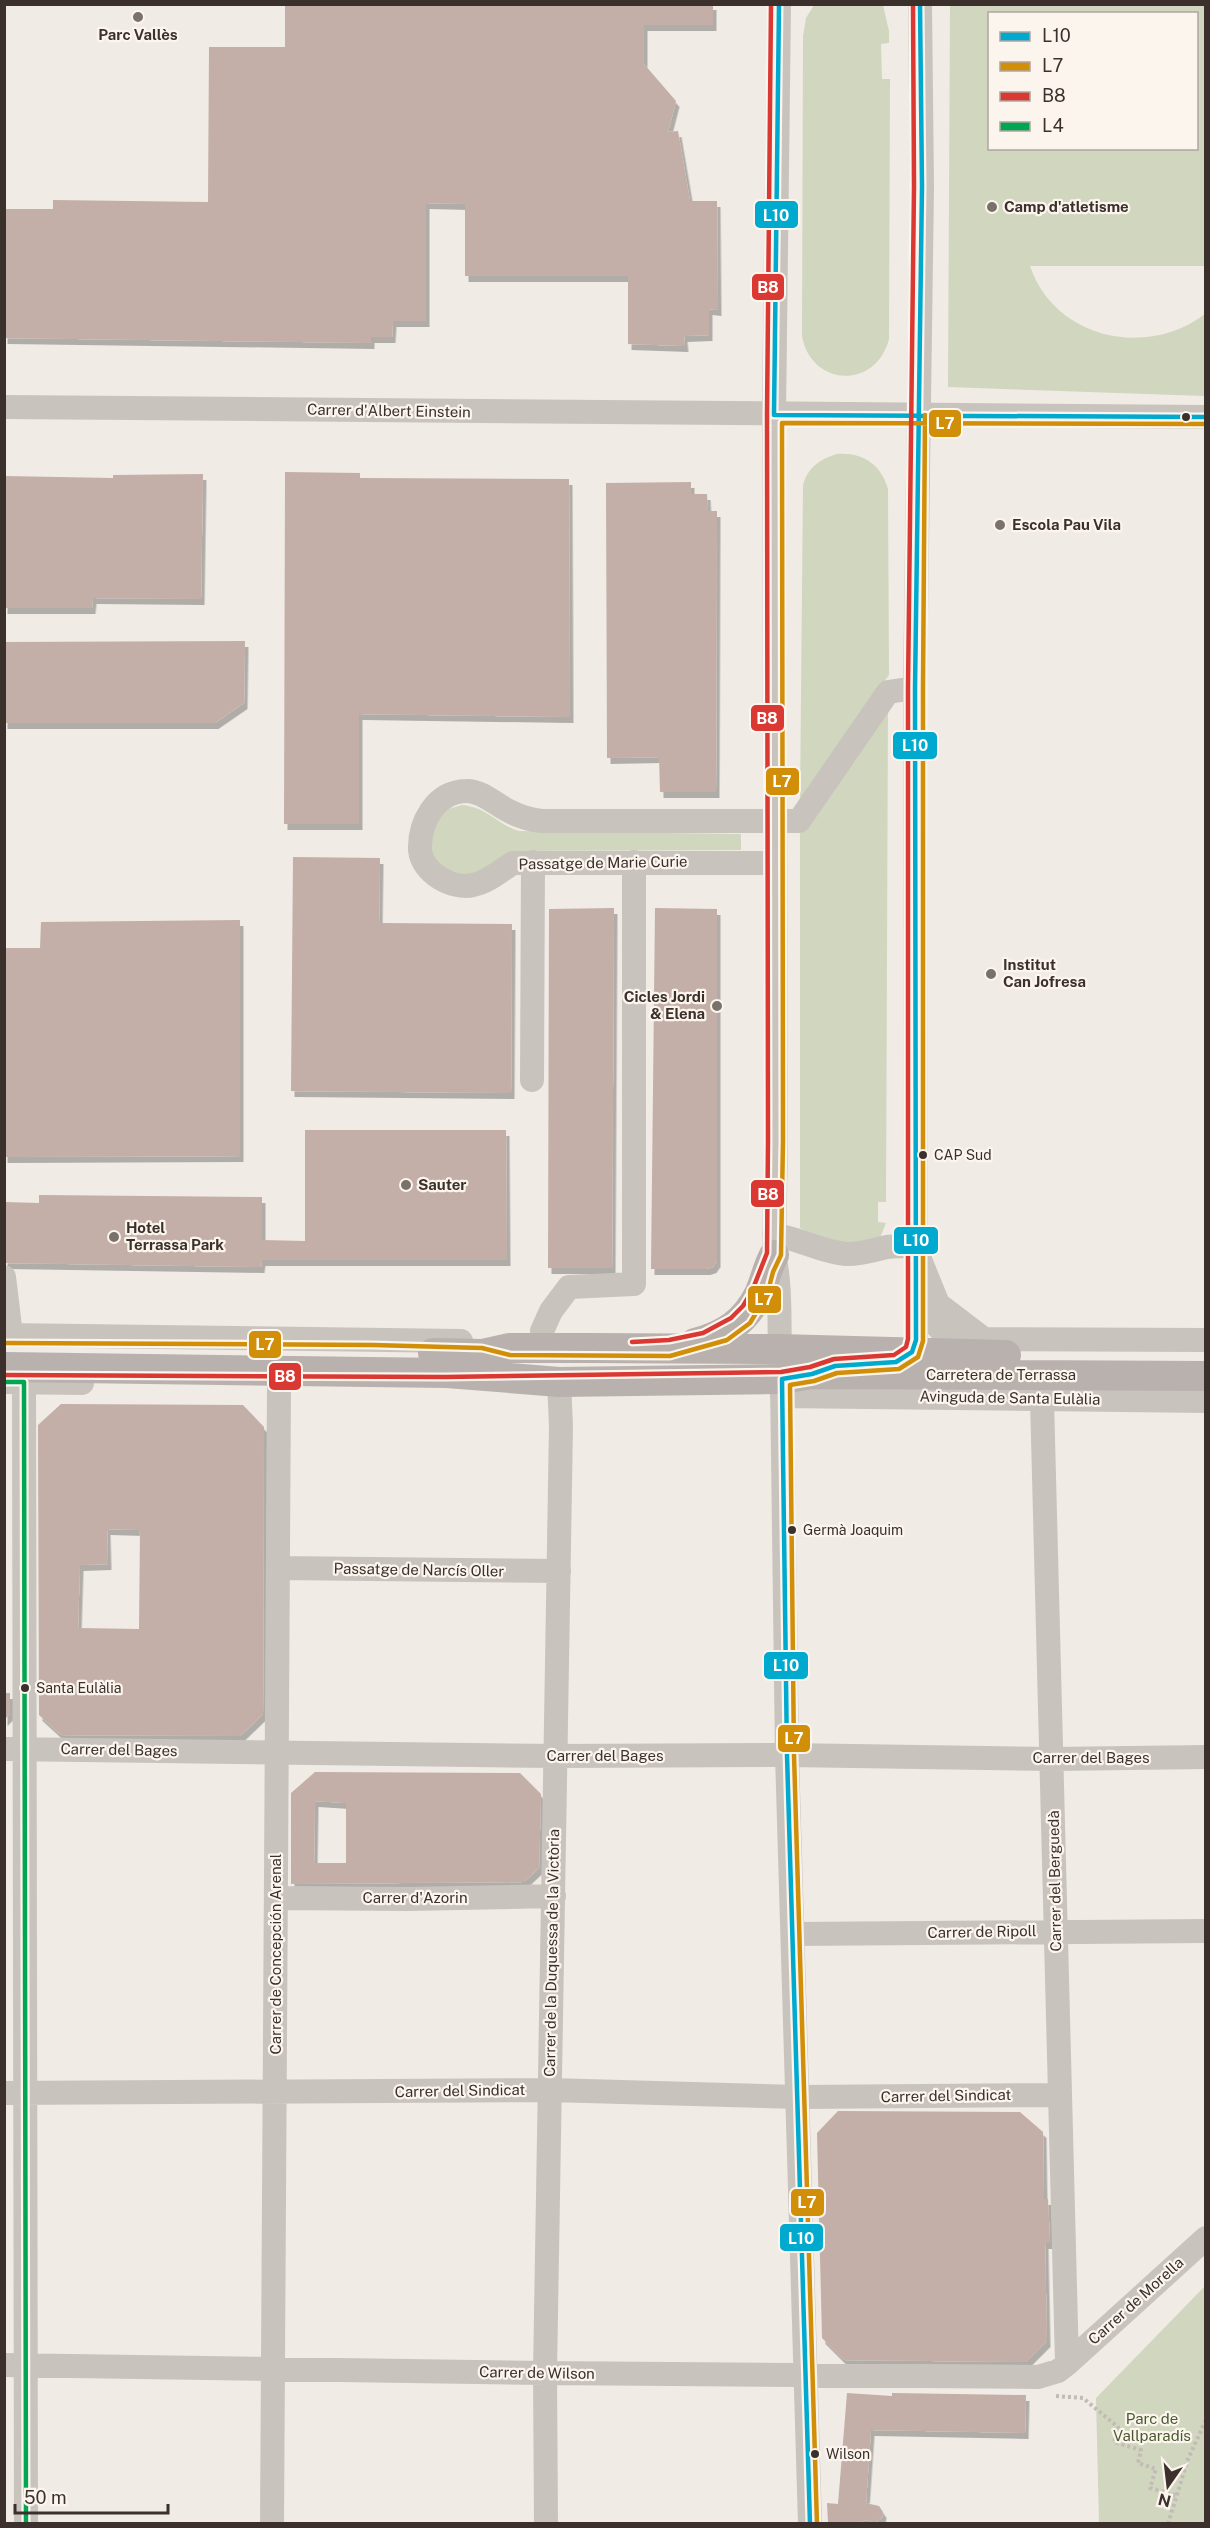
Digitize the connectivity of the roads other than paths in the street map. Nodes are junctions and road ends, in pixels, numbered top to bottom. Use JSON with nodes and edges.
{"nodes":[{"id":1,"x":779,"y":4,"type":"edge"},
{"id":2,"x":920,"y":4,"type":"edge"},
{"id":3,"x":4,"y":407,"type":"edge"},
{"id":4,"x":774,"y":415,"type":"junction"},
{"id":5,"x":918,"y":415,"type":"junction"},
{"id":6,"x":1206,"y":417,"type":"edge"},
{"id":7,"x":915,"y":688,"type":"junction"},
{"id":8,"x":775,"y":821,"type":"junction"},
{"id":9,"x":533,"y":862,"type":"junction"},
{"id":10,"x":634,"y":862,"type":"junction"},
{"id":11,"x":775,"y":863,"type":"junction"},
{"id":12,"x":532,"y":1080,"type":"dead end"},
{"id":13,"x":774,"y":1245,"type":"junction"},
{"id":14,"x":915,"y":1246,"type":"junction"},
{"id":15,"x":4,"y":1276,"type":"edge"},
{"id":16,"x":916,"y":1305,"type":"junction"},
{"id":17,"x":542,"y":1331,"type":"dead end"},
{"id":18,"x":7,"y":1340,"type":"edge"},
{"id":19,"x":1206,"y":1340,"type":"edge"},
{"id":20,"x":669,"y":1349,"type":"junction"},
{"id":21,"x":778,"y":1349,"type":"junction"},
{"id":22,"x":912,"y":1352,"type":"junction"},
{"id":23,"x":987,"y":1355,"type":"junction"},
{"id":24,"x":1206,"y":1355,"type":"edge"},
{"id":25,"x":1206,"y":1376,"type":"edge"},
{"id":26,"x":11,"y":1377,"type":"edge"},
{"id":27,"x":559,"y":1382,"type":"junction"},
{"id":28,"x":279,"y":1385,"type":"junction"},
{"id":29,"x":814,"y":1385,"type":"junction"},
{"id":30,"x":782,"y":1388,"type":"junction"},
{"id":31,"x":1041,"y":1399,"type":"junction"},
{"id":32,"x":1206,"y":1401,"type":"edge"},
{"id":33,"x":279,"y":1568,"type":"junction"},
{"id":34,"x":559,"y":1571,"type":"junction"},
{"id":35,"x":15,"y":1749,"type":"edge"},
{"id":36,"x":275,"y":1752,"type":"junction"},
{"id":37,"x":787,"y":1755,"type":"junction"},
{"id":38,"x":556,"y":1756,"type":"junction"},
{"id":39,"x":1206,"y":1757,"type":"edge"},
{"id":40,"x":1052,"y":1759,"type":"junction"},
{"id":41,"x":554,"y":1896,"type":"junction"},
{"id":42,"x":277,"y":1898,"type":"junction"},
{"id":43,"x":1056,"y":1931,"type":"junction"},
{"id":44,"x":1206,"y":1931,"type":"edge"},
{"id":45,"x":794,"y":1934,"type":"junction"},
{"id":46,"x":549,"y":2090,"type":"junction"},
{"id":47,"x":15,"y":2094,"type":"edge"},
{"id":48,"x":275,"y":2094,"type":"junction"},
{"id":49,"x":1060,"y":2095,"type":"junction"},
{"id":50,"x":798,"y":2097,"type":"junction"},
{"id":51,"x":1206,"y":2238,"type":"edge"},
{"id":52,"x":1067,"y":2364,"type":"junction"},
{"id":53,"x":15,"y":2365,"type":"edge"},
{"id":54,"x":272,"y":2369,"type":"junction"},
{"id":55,"x":545,"y":2373,"type":"junction"},
{"id":56,"x":804,"y":2373,"type":"junction"},
{"id":57,"x":26,"y":2523,"type":"edge"},
{"id":58,"x":272,"y":2523,"type":"edge"},
{"id":59,"x":546,"y":2523,"type":"edge"},
{"id":60,"x":810,"y":2523,"type":"edge"}],
"edges":[{"from":1,"to":4,"type":"street"},
{"from":2,"to":5,"type":"street"},
{"from":3,"to":4,"type":"street","name":"Carrer d'Albert Einstein"},
{"from":4,"to":5,"type":"street","name":"Carrer d'Albert Einstein"},
{"from":4,"to":8,"type":"street"},
{"from":5,"to":6,"type":"street","name":"Carrer d'Albert Einstein"},
{"from":5,"to":7,"type":"street"},
{"from":7,"to":8,"type":"street","name":"Passatge de Marie Curie"},
{"from":7,"to":14,"type":"street"},
{"from":8,"to":9,"type":"street","name":"Passatge de Marie Curie"},
{"from":8,"to":11,"type":"street"},
{"from":9,"to":10,"type":"street","name":"Passatge de Marie Curie"},
{"from":9,"to":12,"type":"street"},
{"from":10,"to":11,"type":"street","name":"Passatge de Marie Curie"},
{"from":10,"to":17,"type":"street"},
{"from":11,"to":13,"type":"street"},
{"from":13,"to":14,"type":"street"},
{"from":13,"to":20,"type":"main road"},
{"from":13,"to":21,"type":"street"},
{"from":14,"to":16,"type":"street"},
{"from":14,"to":19,"type":"street"},
{"from":15,"to":18,"type":"street"},
{"from":16,"to":22,"type":"street"},
{"from":16,"to":23,"type":"street"},
{"from":18,"to":20,"type":"main road","name":"Carretera de Terrassa"},
{"from":20,"to":21,"type":"main road","name":"Carretera de Terrassa"},
{"from":21,"to":22,"type":"main road","name":"Carretera de Terrassa"},
{"from":21,"to":30,"type":"street"},
{"from":22,"to":23,"type":"main road","name":"Carretera de Terrassa"},
{"from":22,"to":29,"type":"street"},
{"from":23,"to":24,"type":"main road","name":"Carretera de Terrassa"},
{"from":25,"to":29,"type":"main road","name":"Carretera de Terrassa"},
{"from":26,"to":27,"type":"main road","name":"Carretera de Terrassa"},
{"from":26,"to":28,"type":"street"},
{"from":26,"to":35,"type":"street"},
{"from":27,"to":28,"type":"street"},
{"from":27,"to":30,"type":"main road","name":"Carretera de Terrassa"},
{"from":27,"to":34,"type":"street","name":"Carrer de la Duquessa de la Victòria"},
{"from":28,"to":33,"type":"street","name":"Carrer de Concepción Arenal"},
{"from":29,"to":30,"type":"main road","name":"Carretera de Terrassa"},
{"from":29,"to":31,"type":"street","name":"Avinguda de Santa Eulàlia"},
{"from":30,"to":37,"type":"street"},
{"from":31,"to":32,"type":"street","name":"Avinguda de Santa Eulàlia"},
{"from":31,"to":40,"type":"street","name":"Carrer del Berguedà"},
{"from":33,"to":34,"type":"street","name":"Passatge de Narcís Oller"},
{"from":33,"to":36,"type":"street","name":"Carrer de Concepción Arenal"},
{"from":34,"to":38,"type":"street","name":"Carrer de la Duquessa de la Victòria"},
{"from":35,"to":36,"type":"street","name":"Carrer del Bages"},
{"from":35,"to":47,"type":"street"},
{"from":36,"to":38,"type":"street","name":"Carrer del Bages"},
{"from":36,"to":42,"type":"street","name":"Carrer de Concepción Arenal"},
{"from":37,"to":38,"type":"street","name":"Carrer del Bages"},
{"from":37,"to":40,"type":"street","name":"Carrer del Bages"},
{"from":37,"to":45,"type":"street"},
{"from":38,"to":41,"type":"street","name":"Carrer de la Duquessa de la Victòria"},
{"from":39,"to":40,"type":"street","name":"Carrer del Bages"},
{"from":40,"to":43,"type":"street","name":"Carrer del Berguedà"},
{"from":41,"to":42,"type":"street","name":"Carrer d'Azorin"},
{"from":41,"to":46,"type":"street","name":"Carrer de la Duquessa de la Victòria"},
{"from":42,"to":48,"type":"street","name":"Carrer de Concepción Arenal"},
{"from":43,"to":44,"type":"street","name":"Carrer de Ripoll"},
{"from":43,"to":45,"type":"street","name":"Carrer de Ripoll"},
{"from":43,"to":49,"type":"street","name":"Carrer del Berguedà"},
{"from":45,"to":50,"type":"street"},
{"from":46,"to":48,"type":"street","name":"Carrer del Sindicat"},
{"from":46,"to":50,"type":"street","name":"Carrer del Sindicat"},
{"from":46,"to":55,"type":"street","name":"Carrer de la Duquessa de la Victòria"},
{"from":47,"to":48,"type":"street","name":"Carrer del Sindicat"},
{"from":47,"to":53,"type":"street"},
{"from":48,"to":54,"type":"street","name":"Carrer de Concepción Arenal"},
{"from":49,"to":50,"type":"street","name":"Carrer del Sindicat"},
{"from":49,"to":52,"type":"street","name":"Carrer del Berguedà"},
{"from":50,"to":56,"type":"street"},
{"from":51,"to":52,"type":"street","name":"Carrer de Morella"},
{"from":52,"to":56,"type":"street","name":"Carrer de Wilson"},
{"from":53,"to":54,"type":"street","name":"Carrer de Wilson"},
{"from":53,"to":57,"type":"street"},
{"from":54,"to":55,"type":"street","name":"Carrer de Wilson"},
{"from":54,"to":58,"type":"street","name":"Carrer de Concepción Arenal"},
{"from":55,"to":56,"type":"street","name":"Carrer de Wilson"},
{"from":55,"to":59,"type":"street","name":"Carrer de la Duquessa de la Victòria"},
{"from":56,"to":60,"type":"street"}]}
